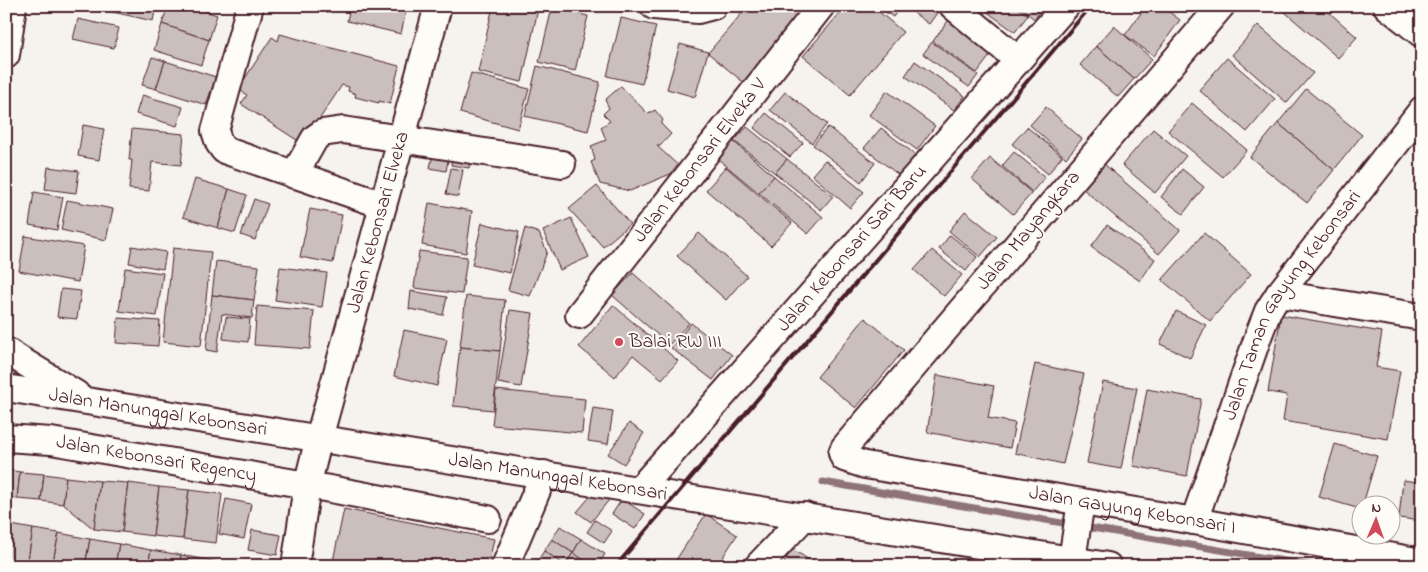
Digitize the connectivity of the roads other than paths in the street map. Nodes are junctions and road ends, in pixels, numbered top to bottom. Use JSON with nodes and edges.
{"nodes":[{"id":1,"x":250,"y":6,"type":"edge"},
{"id":2,"x":438,"y":6,"type":"edge"},
{"id":3,"x":654,"y":6,"type":"edge"},
{"id":4,"x":713,"y":6,"type":"edge"},
{"id":5,"x":821,"y":6,"type":"edge"},
{"id":6,"x":953,"y":6,"type":"edge"},
{"id":7,"x":1066,"y":6,"type":"edge"},
{"id":8,"x":1221,"y":6,"type":"edge"},
{"id":9,"x":1387,"y":6,"type":"edge"},
{"id":10,"x":10,"y":17,"type":"edge"},
{"id":11,"x":1422,"y":34,"type":"edge"},
{"id":12,"x":6,"y":55,"type":"edge"},
{"id":13,"x":1018,"y":60,"type":"junction"},
{"id":14,"x":1422,"y":110,"type":"edge"},
{"id":15,"x":402,"y":138,"type":"junction"},
{"id":16,"x":562,"y":164,"type":"dead end"},
{"id":17,"x":294,"y":174,"type":"junction"},
{"id":18,"x":383,"y":205,"type":"junction"},
{"id":19,"x":1279,"y":294,"type":"junction"},
{"id":20,"x":579,"y":315,"type":"dead end"},
{"id":21,"x":1422,"y":318,"type":"edge"},
{"id":22,"x":6,"y":351,"type":"edge"},
{"id":23,"x":6,"y":388,"type":"edge"},
{"id":24,"x":87,"y":400,"type":"junction"},
{"id":25,"x":6,"y":438,"type":"edge"},
{"id":26,"x":319,"y":438,"type":"junction"},
{"id":27,"x":844,"y":458,"type":"joint"},
{"id":28,"x":544,"y":474,"type":"junction"},
{"id":29,"x":307,"y":486,"type":"junction"},
{"id":30,"x":639,"y":490,"type":"junction"},
{"id":31,"x":805,"y":516,"type":"junction"},
{"id":32,"x":1079,"y":517,"type":"junction"},
{"id":33,"x":488,"y":519,"type":"dead end"},
{"id":34,"x":1194,"y":521,"type":"junction"},
{"id":35,"x":1422,"y":562,"type":"edge"},
{"id":36,"x":1072,"y":563,"type":"edge"},
{"id":37,"x":295,"y":566,"type":"edge"},
{"id":38,"x":505,"y":566,"type":"edge"},
{"id":39,"x":758,"y":566,"type":"edge"},
{"id":40,"x":1108,"y":566,"type":"edge"}],
"edges":[{"from":1,"to":17,"type":"street"},
{"from":2,"to":15,"type":"street","name":"Jalan Kebonsari Elveka"},
{"from":3,"to":4,"type":"street"},
{"from":5,"to":20,"type":"street","name":"Jalan Kebonsari Elveka V"},
{"from":6,"to":13,"type":"street"},
{"from":7,"to":13,"type":"street","name":"Jalan Kebonsari Sari Baru"},
{"from":8,"to":27,"type":"street","name":"Jalan Mayangkara"},
{"from":9,"to":11,"type":"street"},
{"from":10,"to":12,"type":"street"},
{"from":13,"to":30,"type":"street","name":"Jalan Kebonsari Sari Baru"},
{"from":14,"to":19,"type":"street","name":"Jalan Taman Gayung Kebonsari"},
{"from":15,"to":16,"type":"street"},
{"from":15,"to":17,"type":"street"},
{"from":15,"to":18,"type":"street","name":"Jalan Kebonsari Elveka"},
{"from":17,"to":18,"type":"street"},
{"from":18,"to":26,"type":"street","name":"Jalan Kebonsari Elveka"},
{"from":19,"to":21,"type":"street"},
{"from":19,"to":34,"type":"street","name":"Jalan Taman Gayung Kebonsari"},
{"from":22,"to":24,"type":"street"},
{"from":23,"to":24,"type":"street","name":"Jalan Manunggal Kebonsari"},
{"from":24,"to":26,"type":"street","name":"Jalan Manunggal Kebonsari"},
{"from":25,"to":29,"type":"street","name":"Jalan Kebonsari Regency"},
{"from":26,"to":28,"type":"street","name":"Jalan Manunggal Kebonsari"},
{"from":26,"to":29,"type":"street"},
{"from":27,"to":32,"type":"street","name":"Jalan Gayung Kebonsari I"},
{"from":28,"to":30,"type":"street","name":"Jalan Manunggal Kebonsari"},
{"from":28,"to":38,"type":"street"},
{"from":29,"to":33,"type":"street","name":"Jalan Kebonsari Regency"},
{"from":29,"to":37,"type":"street"},
{"from":30,"to":31,"type":"street","name":"Jalan Manunggal Kebonsari"},
{"from":31,"to":36,"type":"street","name":"Jalan Manunggal Kebonsari"},
{"from":31,"to":39,"type":"street"},
{"from":32,"to":34,"type":"street","name":"Jalan Gayung Kebonsari I"},
{"from":32,"to":36,"type":"street"},
{"from":34,"to":35,"type":"street","name":"Jalan Gayung Kebonsari I"},
{"from":36,"to":40,"type":"street","name":"Jalan Manunggal Kebonsari"}]}
